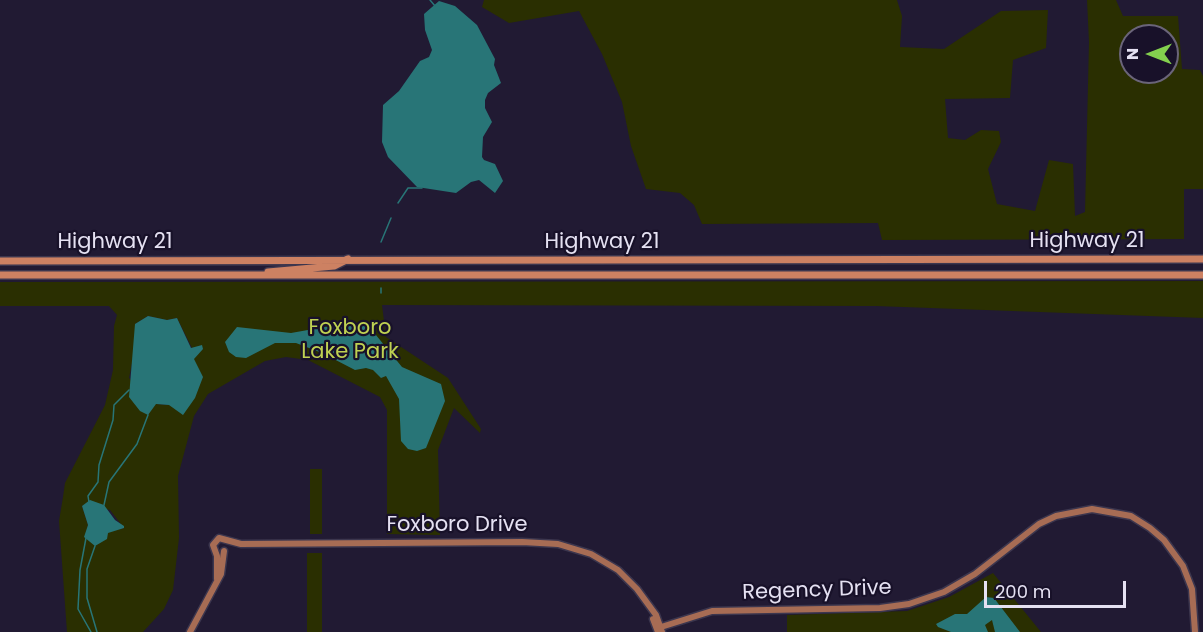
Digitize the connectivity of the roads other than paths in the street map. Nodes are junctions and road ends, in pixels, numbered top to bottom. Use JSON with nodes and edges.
{"nodes":[{"id":1,"x":349,"y":259,"type":"junction"},
{"id":2,"x":1203,"y":259,"type":"edge"},
{"id":3,"x":0,"y":261,"type":"edge"},
{"id":4,"x":248,"y":275,"type":"junction"},
{"id":5,"x":1203,"y":275,"type":"edge"},
{"id":6,"x":0,"y":276,"type":"edge"},
{"id":7,"x":226,"y":541,"type":"junction"},
{"id":8,"x":241,"y":544,"type":"junction"},
{"id":9,"x":225,"y":550,"type":"junction"},
{"id":10,"x":216,"y":551,"type":"junction"},
{"id":11,"x":217,"y":579,"type":"junction"},
{"id":12,"x":660,"y":630,"type":"edge"},
{"id":13,"x":190,"y":632,"type":"edge"},
{"id":14,"x":1195,"y":632,"type":"edge"}],
"edges":[{"from":1,"to":2,"type":"main road","name":"Highway 21"},
{"from":1,"to":3,"type":"main road","name":"Highway 21"},
{"from":1,"to":4,"type":"main road"},
{"from":4,"to":5,"type":"main road","name":"Highway 21"},
{"from":4,"to":6,"type":"main road","name":"Highway 21"},
{"from":7,"to":8,"type":"street","name":"Foxboro Drive"},
{"from":7,"to":9,"type":"street"},
{"from":7,"to":10,"type":"street"},
{"from":8,"to":9,"type":"street","name":"Foxboro Drive"},
{"from":8,"to":12,"type":"street","name":"Foxboro Drive"},
{"from":9,"to":10,"type":"street","name":"Foxboro Drive"},
{"from":9,"to":11,"type":"street"},
{"from":10,"to":11,"type":"street"},
{"from":11,"to":13,"type":"street"},
{"from":12,"to":14,"type":"street","name":"Regency Drive"}]}
